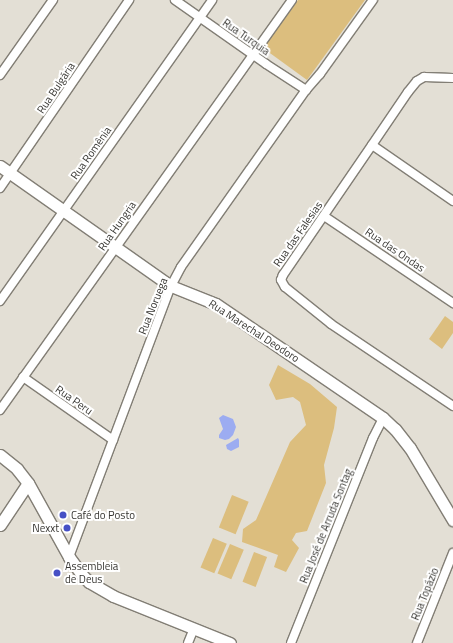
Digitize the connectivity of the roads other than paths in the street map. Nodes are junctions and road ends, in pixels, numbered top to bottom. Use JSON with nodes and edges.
{"nodes":[{"id":1,"x":53,"y":0,"type":"edge"},
{"id":2,"x":129,"y":0,"type":"edge"},
{"id":3,"x":175,"y":0,"type":"edge"},
{"id":4,"x":212,"y":0,"type":"edge"},
{"id":5,"x":292,"y":0,"type":"edge"},
{"id":6,"x":373,"y":0,"type":"edge"},
{"id":7,"x":199,"y":17,"type":"junction"},
{"id":8,"x":252,"y":54,"type":"junction"},
{"id":9,"x":0,"y":75,"type":"edge"},
{"id":10,"x":453,"y":78,"type":"edge"},
{"id":11,"x":306,"y":90,"type":"junction"},
{"id":12,"x":372,"y":145,"type":"junction"},
{"id":13,"x":0,"y":166,"type":"edge"},
{"id":14,"x":11,"y":173,"type":"junction"},
{"id":15,"x":0,"y":188,"type":"edge"},
{"id":16,"x":453,"y":201,"type":"edge"},
{"id":17,"x":64,"y":211,"type":"junction"},
{"id":18,"x":324,"y":216,"type":"junction"},
{"id":19,"x":115,"y":248,"type":"junction"},
{"id":20,"x":171,"y":286,"type":"junction"},
{"id":21,"x":0,"y":301,"type":"edge"},
{"id":22,"x":453,"y":303,"type":"edge"},
{"id":23,"x":23,"y":377,"type":"junction"},
{"id":24,"x":453,"y":406,"type":"edge"},
{"id":25,"x":0,"y":410,"type":"edge"},
{"id":26,"x":383,"y":418,"type":"junction"},
{"id":27,"x":113,"y":440,"type":"junction"},
{"id":28,"x":0,"y":455,"type":"edge"},
{"id":29,"x":28,"y":483,"type":"junction"},
{"id":30,"x":453,"y":520,"type":"edge"},
{"id":31,"x":0,"y":525,"type":"edge"},
{"id":32,"x":453,"y":553,"type":"edge"},
{"id":33,"x":69,"y":557,"type":"junction"},
{"id":34,"x":194,"y":628,"type":"junction"},
{"id":35,"x":188,"y":643,"type":"edge"},
{"id":36,"x":230,"y":643,"type":"edge"},
{"id":37,"x":291,"y":643,"type":"edge"},
{"id":38,"x":417,"y":643,"type":"edge"}],
"edges":[{"from":1,"to":9,"type":"street"},
{"from":2,"to":14,"type":"street","name":"Rua Bulgária"},
{"from":3,"to":7,"type":"street","name":"Rua Turquia"},
{"from":4,"to":7,"type":"street","name":"Rua Romênia"},
{"from":5,"to":8,"type":"street","name":"Rua Hungria"},
{"from":6,"to":11,"type":"street","name":"Rua Noruega"},
{"from":7,"to":8,"type":"street","name":"Rua Turquia"},
{"from":7,"to":17,"type":"street","name":"Rua Romênia"},
{"from":8,"to":11,"type":"street","name":"Rua Turquia"},
{"from":8,"to":19,"type":"street","name":"Rua Hungria"},
{"from":10,"to":12,"type":"street","name":"Rua das Falesias"},
{"from":11,"to":20,"type":"street","name":"Rua Noruega"},
{"from":12,"to":16,"type":"street"},
{"from":12,"to":18,"type":"street","name":"Rua das Falesias"},
{"from":13,"to":14,"type":"street","name":"Rua Marechal Deodoro"},
{"from":14,"to":15,"type":"street","name":"Rua Bulgária"},
{"from":14,"to":17,"type":"street","name":"Rua Marechal Deodoro"},
{"from":17,"to":19,"type":"street","name":"Rua Marechal Deodoro"},
{"from":17,"to":21,"type":"street","name":"Rua Romênia"},
{"from":18,"to":22,"type":"street","name":"Rua das Ondas"},
{"from":18,"to":24,"type":"street","name":"Rua das Falesias"},
{"from":19,"to":20,"type":"street","name":"Rua Marechal Deodoro"},
{"from":19,"to":23,"type":"street","name":"Rua Hungria"},
{"from":20,"to":26,"type":"street","name":"Rua Marechal Deodoro"},
{"from":20,"to":27,"type":"street","name":"Rua Noruega"},
{"from":23,"to":25,"type":"street","name":"Rua Hungria"},
{"from":23,"to":27,"type":"street","name":"Rua Peru"},
{"from":26,"to":30,"type":"street","name":"Rua Marechal Deodoro"},
{"from":26,"to":37,"type":"street","name":"Rua José de Arruda Sontag"},
{"from":27,"to":33,"type":"street","name":"Rua Noruega"},
{"from":28,"to":29,"type":"street"},
{"from":29,"to":31,"type":"street"},
{"from":29,"to":33,"type":"street"},
{"from":32,"to":38,"type":"street","name":"Rua Topázio"},
{"from":33,"to":34,"type":"street"},
{"from":34,"to":35,"type":"street"},
{"from":34,"to":36,"type":"street"}]}
